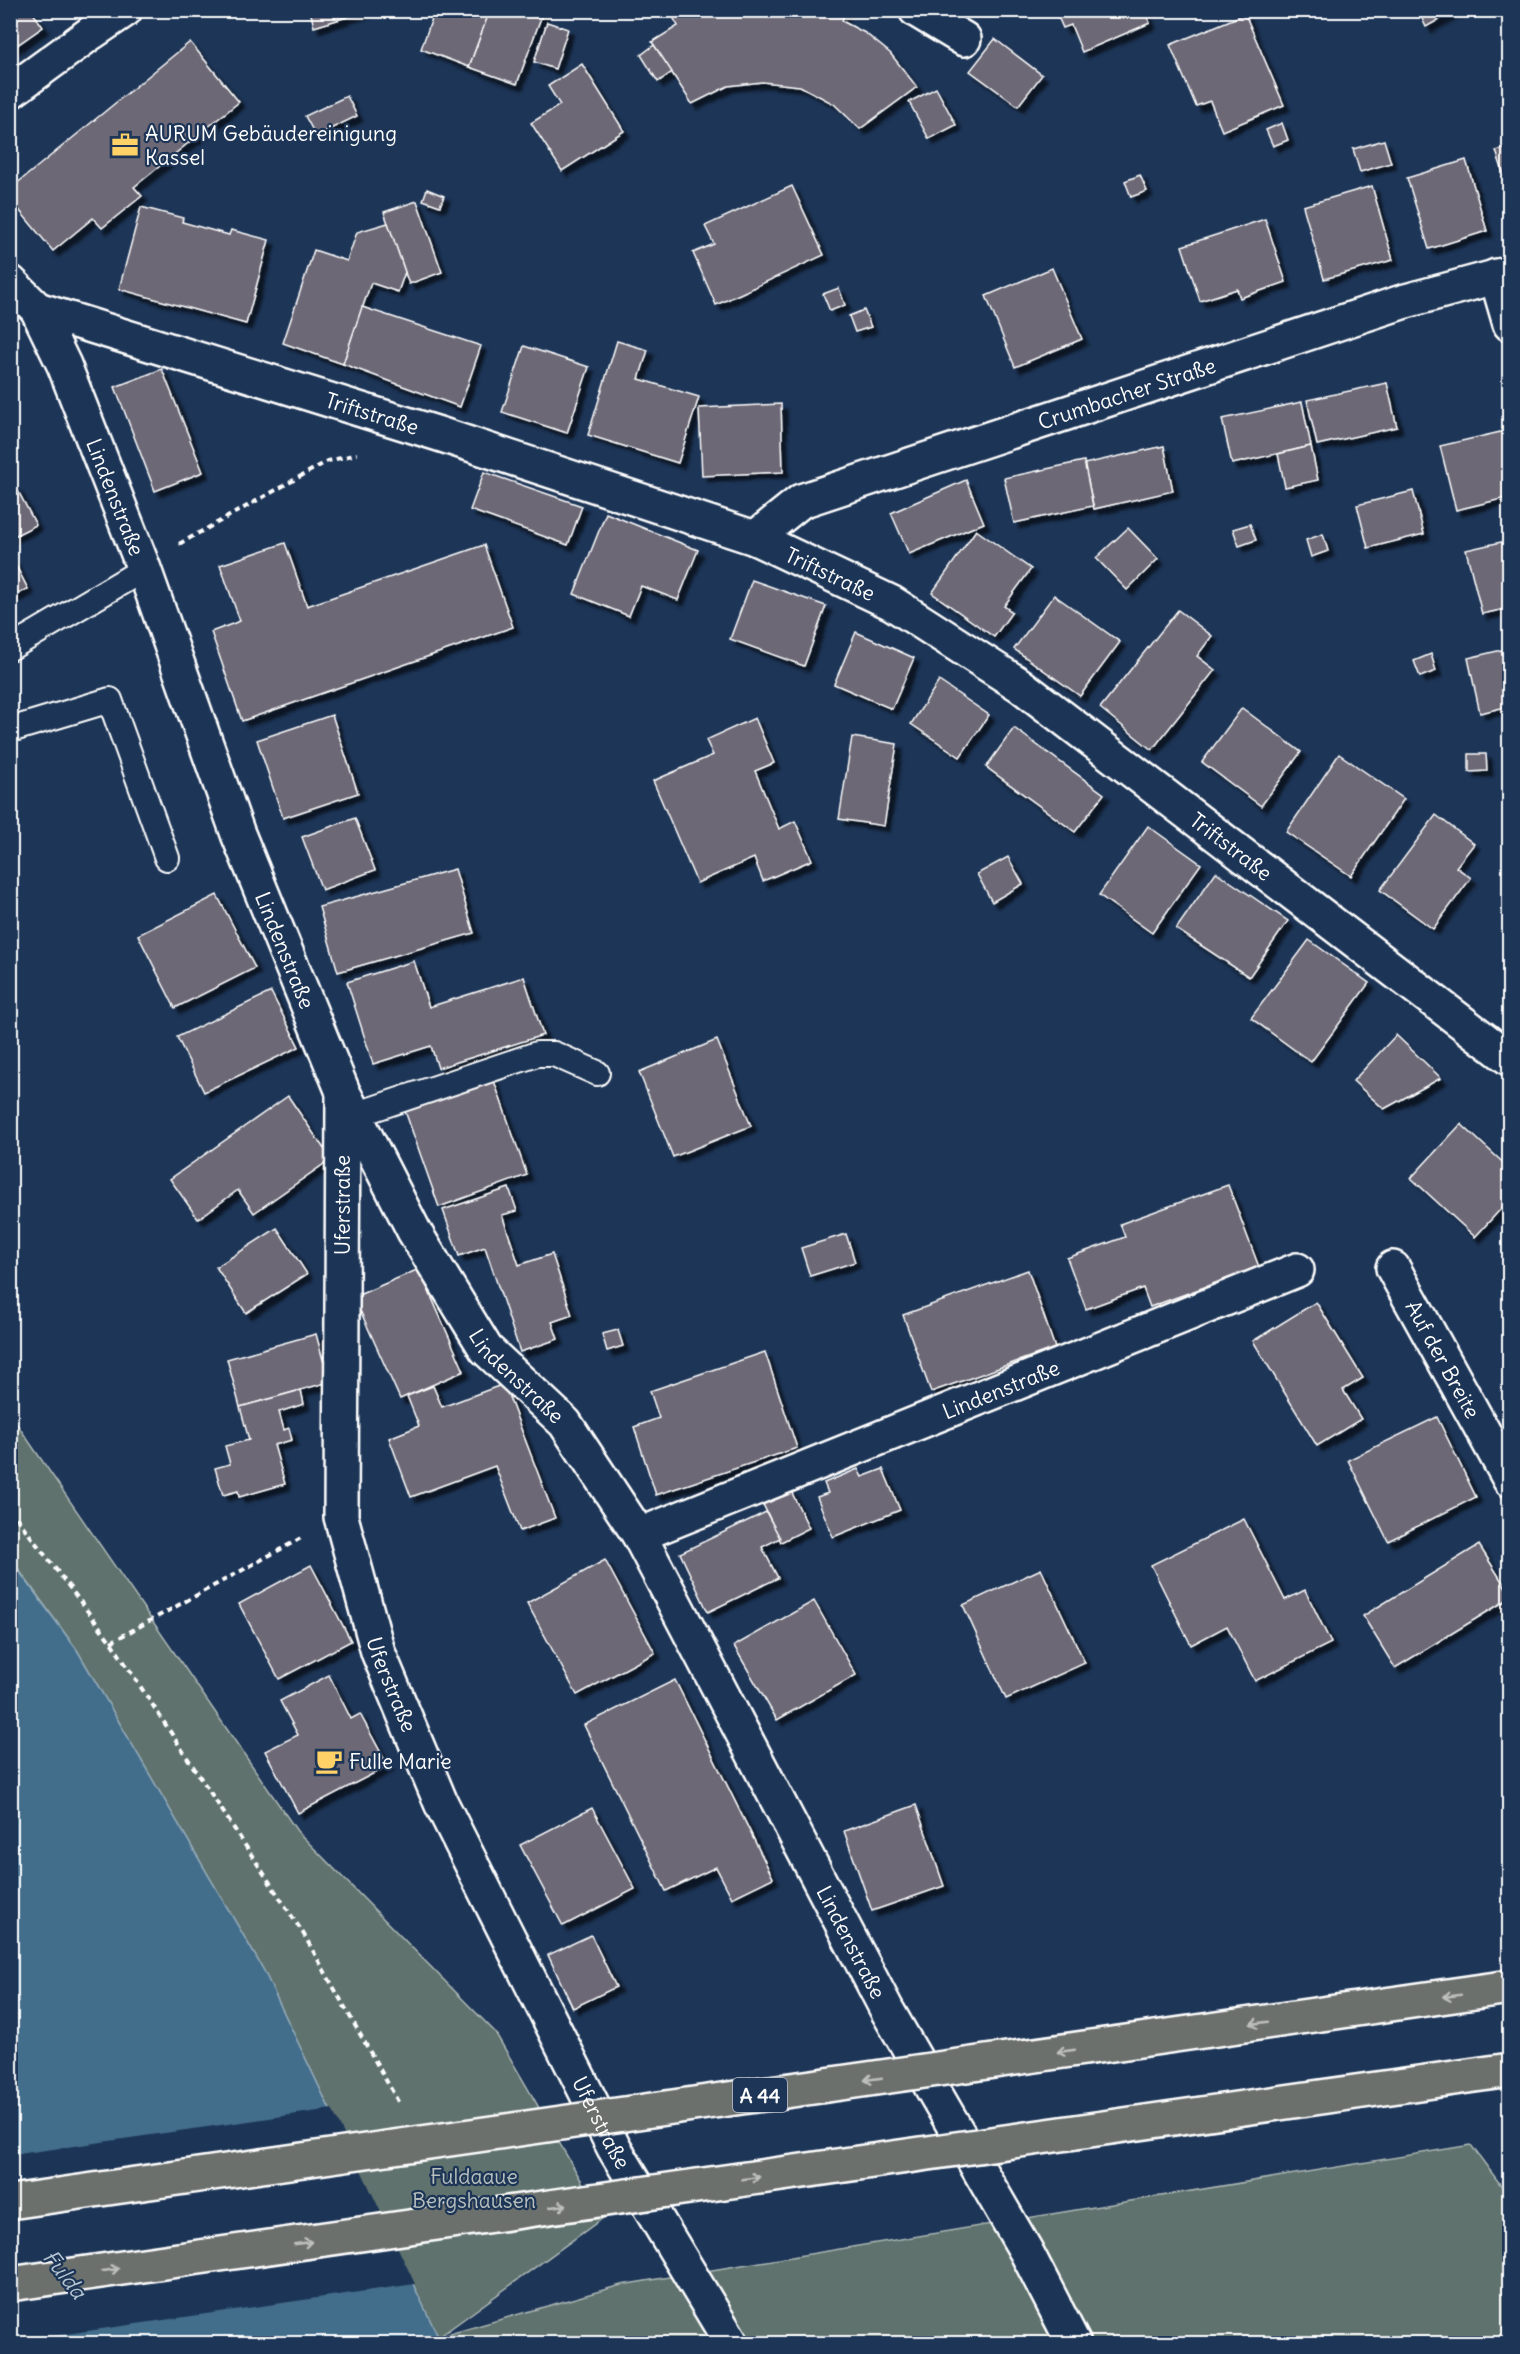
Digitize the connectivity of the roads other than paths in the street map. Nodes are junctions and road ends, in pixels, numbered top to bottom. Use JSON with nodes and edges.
{"nodes":[{"id":1,"x":125,"y":10,"type":"edge"},
{"id":2,"x":916,"y":10,"type":"edge"},
{"id":3,"x":964,"y":39,"type":"dead end"},
{"id":4,"x":10,"y":92,"type":"edge"},
{"id":5,"x":1503,"y":275,"type":"edge"},
{"id":6,"x":10,"y":282,"type":"edge"},
{"id":7,"x":37,"y":309,"type":"junction"},
{"id":8,"x":1509,"y":324,"type":"edge"},
{"id":9,"x":755,"y":538,"type":"junction"},
{"id":10,"x":144,"y":568,"type":"junction"},
{"id":11,"x":10,"y":648,"type":"edge"},
{"id":12,"x":10,"y":730,"type":"edge"},
{"id":13,"x":166,"y":858,"type":"dead end"},
{"id":14,"x":1509,"y":1059,"type":"edge"},
{"id":15,"x":597,"y":1073,"type":"dead end"},
{"id":16,"x":349,"y":1104,"type":"junction"},
{"id":17,"x":1394,"y":1268,"type":"dead end"},
{"id":18,"x":1297,"y":1270,"type":"dead end"},
{"id":19,"x":1509,"y":1480,"type":"edge"},
{"id":20,"x":639,"y":1535,"type":"junction"},
{"id":21,"x":1509,"y":1988,"type":"edge"},
{"id":22,"x":1509,"y":2070,"type":"edge"},
{"id":23,"x":10,"y":2202,"type":"edge"},
{"id":24,"x":10,"y":2284,"type":"edge"},
{"id":25,"x":732,"y":2343,"type":"edge"},
{"id":26,"x":1074,"y":2343,"type":"edge"}],
"edges":[{"from":1,"to":4,"type":"street"},
{"from":2,"to":3,"type":"street"},
{"from":5,"to":8,"type":"street"},
{"from":5,"to":9,"type":"street","name":"Crumbacher Straße"},
{"from":6,"to":7,"type":"street"},
{"from":7,"to":9,"type":"street","name":"Triftstraße"},
{"from":7,"to":10,"type":"street","name":"Lindenstraße"},
{"from":9,"to":14,"type":"street","name":"Triftstraße"},
{"from":10,"to":11,"type":"lane"},
{"from":10,"to":16,"type":"street","name":"Lindenstraße"},
{"from":12,"to":13,"type":"lane"},
{"from":15,"to":16,"type":"lane"},
{"from":16,"to":20,"type":"street","name":"Lindenstraße"},
{"from":16,"to":25,"type":"street","name":"Uferstraße"},
{"from":17,"to":19,"type":"street","name":"Auf der Breite"},
{"from":18,"to":20,"type":"street","name":"Lindenstraße"},
{"from":20,"to":26,"type":"street","name":"Lindenstraße"},
{"from":21,"to":23,"type":"highway","number":"A 44","one_way":true,"bridge":true},
{"from":24,"to":22,"type":"highway","one_way":true,"bridge":true}]}
